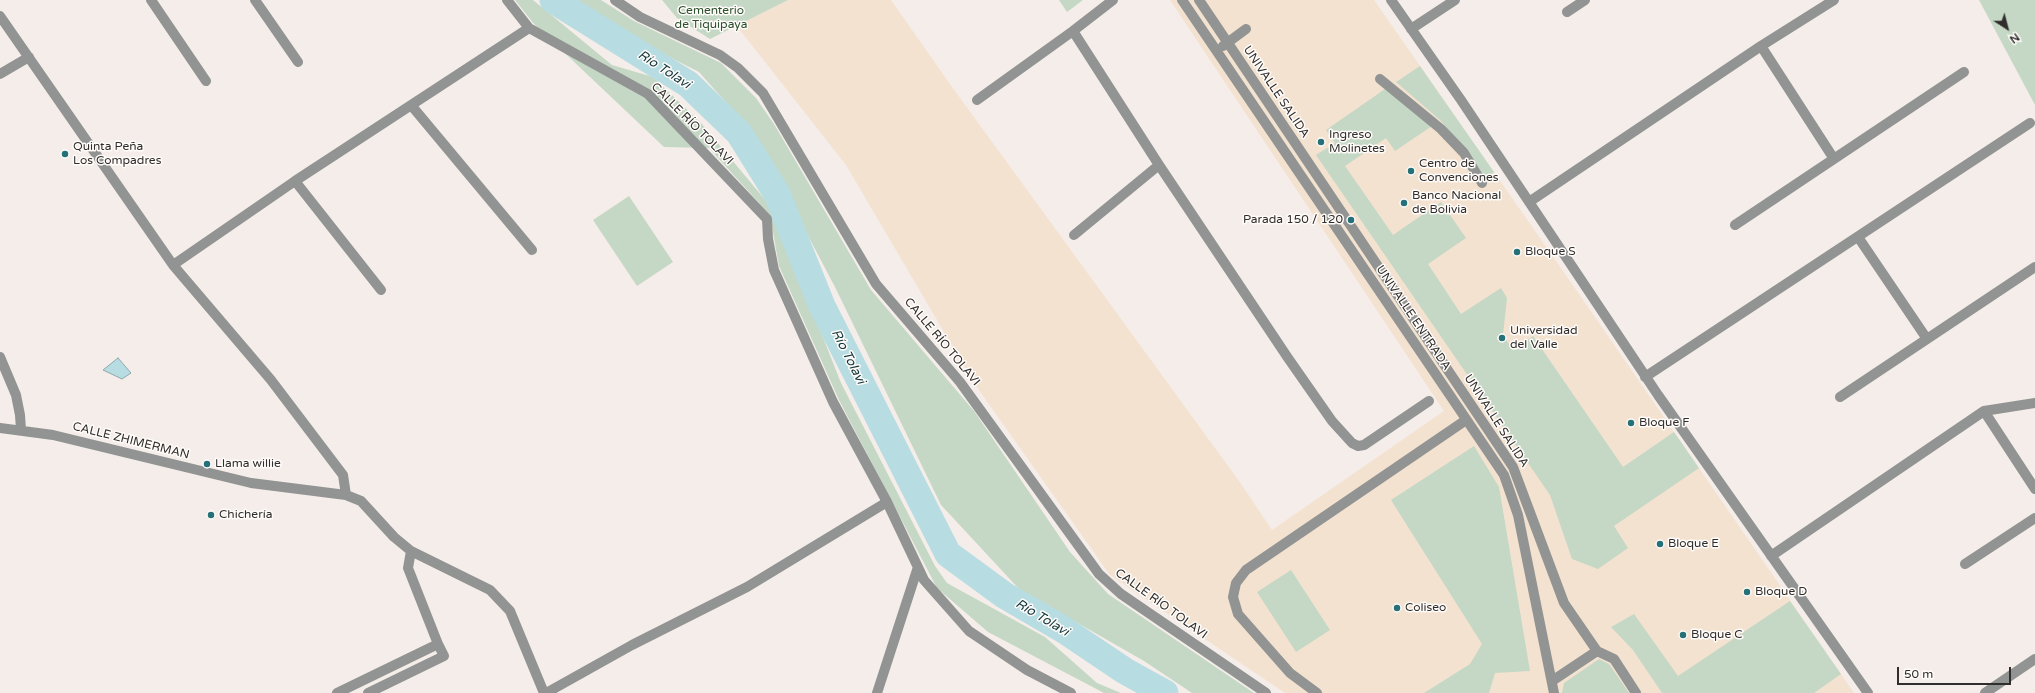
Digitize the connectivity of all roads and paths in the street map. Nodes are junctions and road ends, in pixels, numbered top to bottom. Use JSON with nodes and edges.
{"nodes":[{"id":1,"x":151,"y":0,"type":"edge"},
{"id":2,"x":255,"y":0,"type":"edge"},
{"id":3,"x":507,"y":0,"type":"edge"},
{"id":4,"x":615,"y":0,"type":"edge"},
{"id":5,"x":1113,"y":0,"type":"edge"},
{"id":6,"x":1182,"y":0,"type":"edge"},
{"id":7,"x":1199,"y":0,"type":"edge"},
{"id":8,"x":1391,"y":0,"type":"edge"},
{"id":9,"x":1455,"y":0,"type":"edge"},
{"id":10,"x":1585,"y":0,"type":"edge"},
{"id":11,"x":1834,"y":0,"type":"edge"},
{"id":12,"x":1567,"y":12,"type":"dead end"},
{"id":13,"x":0,"y":16,"type":"edge"},
{"id":14,"x":529,"y":28,"type":"junction"},
{"id":15,"x":1246,"y":29,"type":"dead end"},
{"id":16,"x":1411,"y":29,"type":"junction"},
{"id":17,"x":1073,"y":31,"type":"junction"},
{"id":18,"x":1228,"y":42,"type":"junction"},
{"id":19,"x":1761,"y":46,"type":"junction"},
{"id":20,"x":1217,"y":51,"type":"junction"},
{"id":21,"x":29,"y":57,"type":"junction"},
{"id":22,"x":298,"y":62,"type":"dead end"},
{"id":23,"x":1964,"y":72,"type":"dead end"},
{"id":24,"x":0,"y":74,"type":"edge"},
{"id":25,"x":1380,"y":79,"type":"dead end"},
{"id":26,"x":206,"y":81,"type":"dead end"},
{"id":27,"x":977,"y":100,"type":"dead end"},
{"id":28,"x":411,"y":105,"type":"junction"},
{"id":29,"x":2030,"y":123,"type":"dead end"},
{"id":30,"x":1292,"y":139,"type":"junction"},
{"id":31,"x":1281,"y":146,"type":"junction"},
{"id":32,"x":1834,"y":159,"type":"junction"},
{"id":33,"x":1159,"y":165,"type":"junction"},
{"id":34,"x":295,"y":181,"type":"junction"},
{"id":35,"x":1482,"y":183,"type":"dead end"},
{"id":36,"x":1529,"y":202,"type":"junction"},
{"id":37,"x":1735,"y":225,"type":"dead end"},
{"id":38,"x":1074,"y":235,"type":"dead end"},
{"id":39,"x":1858,"y":237,"type":"junction"},
{"id":40,"x":532,"y":250,"type":"dead end"},
{"id":41,"x":173,"y":265,"type":"junction"},
{"id":42,"x":2035,"y":267,"type":"edge"},
{"id":43,"x":381,"y":290,"type":"dead end"},
{"id":44,"x":1927,"y":339,"type":"junction"},
{"id":45,"x":0,"y":357,"type":"edge"},
{"id":46,"x":1645,"y":377,"type":"junction"},
{"id":47,"x":1840,"y":397,"type":"dead end"},
{"id":48,"x":1429,"y":401,"type":"dead end"},
{"id":49,"x":2035,"y":403,"type":"edge"},
{"id":50,"x":1984,"y":411,"type":"junction"},
{"id":51,"x":1466,"y":420,"type":"junction"},
{"id":52,"x":0,"y":428,"type":"edge"},
{"id":53,"x":21,"y":430,"type":"junction"},
{"id":54,"x":2035,"y":489,"type":"edge"},
{"id":55,"x":346,"y":495,"type":"junction"},
{"id":56,"x":887,"y":502,"type":"junction"},
{"id":57,"x":2035,"y":518,"type":"edge"},
{"id":58,"x":411,"y":551,"type":"junction"},
{"id":59,"x":1771,"y":556,"type":"junction"},
{"id":60,"x":1965,"y":564,"type":"dead end"},
{"id":61,"x":918,"y":567,"type":"junction"},
{"id":62,"x":438,"y":644,"type":"junction"},
{"id":63,"x":1597,"y":651,"type":"junction"},
{"id":64,"x":2035,"y":659,"type":"edge"},
{"id":65,"x":1552,"y":681,"type":"junction"},
{"id":66,"x":337,"y":693,"type":"edge"},
{"id":67,"x":368,"y":693,"type":"edge"},
{"id":68,"x":545,"y":693,"type":"edge"},
{"id":69,"x":877,"y":693,"type":"edge"},
{"id":70,"x":1070,"y":693,"type":"edge"},
{"id":71,"x":1266,"y":693,"type":"edge"},
{"id":72,"x":1317,"y":693,"type":"edge"},
{"id":73,"x":1554,"y":693,"type":"edge"},
{"id":74,"x":1636,"y":693,"type":"edge"},
{"id":75,"x":1868,"y":693,"type":"edge"},
{"id":76,"x":1985,"y":693,"type":"edge"}],
"edges":[{"from":1,"to":26,"type":"street"},
{"from":2,"to":22,"type":"street"},
{"from":3,"to":14,"type":"street","name":"CALLE RÍO TOLAVI"},
{"from":4,"to":71,"type":"street","name":"CALLE RÍO TOLAVI"},
{"from":5,"to":17,"type":"street"},
{"from":6,"to":20,"type":"street","name":"UNIVALLE ENTRADA"},
{"from":7,"to":18,"type":"street","name":"UNIVALLE SALIDA"},
{"from":8,"to":16,"type":"street"},
{"from":9,"to":16,"type":"street"},
{"from":10,"to":12,"type":"street"},
{"from":11,"to":19,"type":"street"},
{"from":13,"to":21,"type":"street"},
{"from":14,"to":28,"type":"street"},
{"from":14,"to":56,"type":"street","name":"CALLE RÍO TOLAVI"},
{"from":15,"to":18,"type":"street"},
{"from":16,"to":36,"type":"street"},
{"from":17,"to":27,"type":"street"},
{"from":17,"to":33,"type":"street"},
{"from":18,"to":20,"type":"street"},
{"from":18,"to":30,"type":"street","name":"UNIVALLE SALIDA"},
{"from":19,"to":32,"type":"street"},
{"from":19,"to":36,"type":"street"},
{"from":20,"to":31,"type":"street","name":"UNIVALLE ENTRADA"},
{"from":21,"to":24,"type":"street"},
{"from":21,"to":41,"type":"street"},
{"from":23,"to":32,"type":"street"},
{"from":25,"to":35,"type":"street"},
{"from":28,"to":34,"type":"street"},
{"from":28,"to":40,"type":"street"},
{"from":29,"to":39,"type":"street"},
{"from":30,"to":31,"type":"street"},
{"from":30,"to":63,"type":"street","name":"UNIVALLE SALIDA"},
{"from":31,"to":51,"type":"street","name":"UNIVALLE ENTRADA"},
{"from":32,"to":37,"type":"street"},
{"from":33,"to":38,"type":"street"},
{"from":33,"to":48,"type":"street"},
{"from":34,"to":41,"type":"street"},
{"from":34,"to":43,"type":"street"},
{"from":36,"to":46,"type":"street"},
{"from":39,"to":44,"type":"street"},
{"from":39,"to":46,"type":"street"},
{"from":41,"to":55,"type":"street"},
{"from":42,"to":44,"type":"street"},
{"from":44,"to":47,"type":"street"},
{"from":45,"to":53,"type":"street"},
{"from":46,"to":59,"type":"street"},
{"from":49,"to":50,"type":"street"},
{"from":50,"to":54,"type":"street"},
{"from":50,"to":59,"type":"street"},
{"from":51,"to":65,"type":"street","name":"UNIVALLE ENTRADA"},
{"from":51,"to":72,"type":"street"},
{"from":52,"to":53,"type":"street","name":"CALLE ZHIMERMAN"},
{"from":53,"to":55,"type":"street","name":"CALLE ZHIMERMAN"},
{"from":55,"to":58,"type":"street","name":"CALLE ZHIMERMAN"},
{"from":56,"to":61,"type":"street","name":"CALLE RÍO TOLAVI"},
{"from":56,"to":68,"type":"street"},
{"from":57,"to":60,"type":"street"},
{"from":58,"to":62,"type":"street"},
{"from":58,"to":68,"type":"street","name":"CALLE ZHIMERMAN"},
{"from":59,"to":75,"type":"street"},
{"from":61,"to":69,"type":"street"},
{"from":61,"to":70,"type":"street","name":"CALLE RÍO TOLAVI"},
{"from":62,"to":66,"type":"street"},
{"from":62,"to":67,"type":"street"},
{"from":63,"to":65,"type":"street"},
{"from":63,"to":74,"type":"street"},
{"from":64,"to":76,"type":"street"},
{"from":65,"to":73,"type":"street","name":"UNIVALLE ENTRADA"}]}
